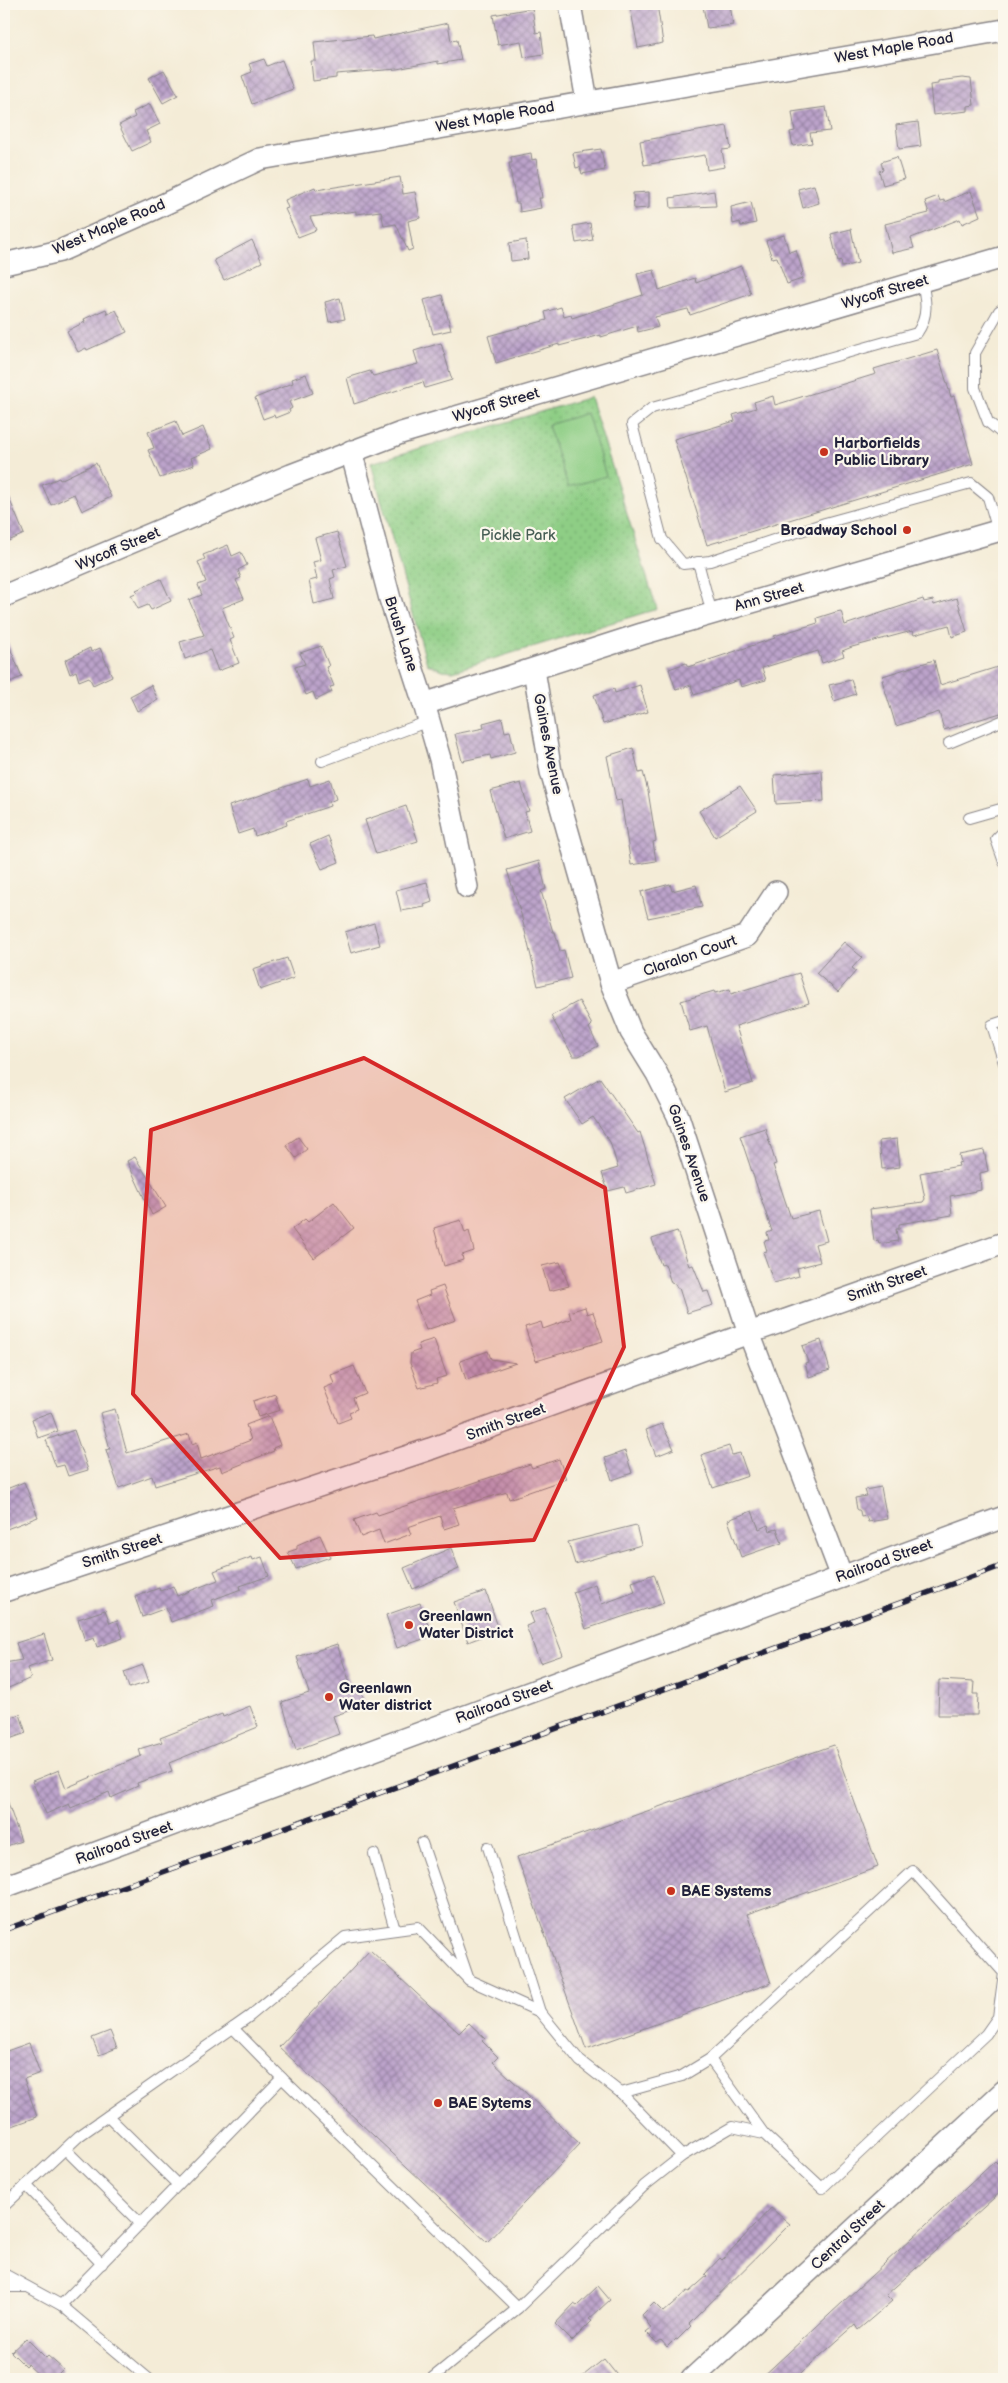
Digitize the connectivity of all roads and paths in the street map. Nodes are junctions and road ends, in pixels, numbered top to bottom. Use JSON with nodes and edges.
{"nodes":[{"id":1,"x":570,"y":4,"type":"edge"},
{"id":2,"x":1004,"y":30,"type":"edge"},
{"id":3,"x":587,"y":101,"type":"junction"},
{"id":4,"x":1004,"y":257,"type":"edge"},
{"id":5,"x":4,"y":264,"type":"edge"},
{"id":6,"x":922,"y":281,"type":"junction"},
{"id":7,"x":1004,"y":308,"type":"edge"},
{"id":8,"x":1004,"y":435,"type":"edge"},
{"id":9,"x":351,"y":451,"type":"junction"},
{"id":10,"x":1001,"y":530,"type":"edge"},
{"id":11,"x":698,"y":562,"type":"junction"},
{"id":12,"x":4,"y":596,"type":"edge"},
{"id":13,"x":712,"y":614,"type":"junction"},
{"id":14,"x":534,"y":670,"type":"junction"},
{"id":15,"x":426,"y":712,"type":"junction"},
{"id":16,"x":1004,"y":720,"type":"edge"},
{"id":17,"x":949,"y":744,"type":"dead end"},
{"id":18,"x":322,"y":761,"type":"dead end"},
{"id":19,"x":1004,"y":808,"type":"edge"},
{"id":20,"x":969,"y":818,"type":"dead end"},
{"id":21,"x":1004,"y":831,"type":"edge"},
{"id":22,"x":1004,"y":862,"type":"edge"},
{"id":23,"x":467,"y":887,"type":"dead end"},
{"id":24,"x":776,"y":892,"type":"dead end"},
{"id":25,"x":611,"y":983,"type":"junction"},
{"id":26,"x":1004,"y":1021,"type":"edge"},
{"id":27,"x":1004,"y":1063,"type":"edge"},
{"id":28,"x":1004,"y":1243,"type":"edge"},
{"id":29,"x":749,"y":1333,"type":"junction"},
{"id":30,"x":1004,"y":1517,"type":"edge"},
{"id":31,"x":842,"y":1577,"type":"junction"},
{"id":32,"x":4,"y":1591,"type":"edge"},
{"id":33,"x":422,"y":1843,"type":"dead end"},
{"id":34,"x":488,"y":1847,"type":"dead end"},
{"id":35,"x":374,"y":1854,"type":"dead end"},
{"id":36,"x":4,"y":1887,"type":"edge"},
{"id":37,"x":395,"y":1930,"type":"junction"},
{"id":38,"x":469,"y":1980,"type":"junction"},
{"id":39,"x":540,"y":2012,"type":"junction"},
{"id":40,"x":233,"y":2028,"type":"junction"},
{"id":41,"x":710,"y":2059,"type":"junction"},
{"id":42,"x":282,"y":2078,"type":"junction"},
{"id":43,"x":1004,"y":2091,"type":"edge"},
{"id":44,"x":621,"y":2093,"type":"junction"},
{"id":45,"x":108,"y":2116,"type":"junction"},
{"id":46,"x":764,"y":2134,"type":"junction"},
{"id":47,"x":65,"y":2149,"type":"junction"},
{"id":48,"x":682,"y":2156,"type":"junction"},
{"id":49,"x":26,"y":2185,"type":"junction"},
{"id":50,"x":178,"y":2185,"type":"junction"},
{"id":51,"x":4,"y":2206,"type":"edge"},
{"id":52,"x":141,"y":2224,"type":"junction"},
{"id":53,"x":102,"y":2264,"type":"junction"},
{"id":54,"x":4,"y":2274,"type":"edge"},
{"id":55,"x":28,"y":2287,"type":"junction"},
{"id":56,"x":4,"y":2288,"type":"edge"},
{"id":57,"x":61,"y":2305,"type":"junction"},
{"id":58,"x":518,"y":2308,"type":"junction"},
{"id":59,"x":149,"y":2379,"type":"edge"},
{"id":60,"x":431,"y":2379,"type":"edge"},
{"id":61,"x":692,"y":2379,"type":"edge"}],
"edges":[{"from":1,"to":3,"type":"street"},
{"from":2,"to":3,"type":"street","name":"West Maple Road"},
{"from":3,"to":5,"type":"street","name":"West Maple Road"},
{"from":4,"to":6,"type":"street","name":"Wycoff Street"},
{"from":6,"to":9,"type":"street","name":"Wycoff Street"},
{"from":6,"to":11,"type":"lane"},
{"from":7,"to":8,"type":"lane"},
{"from":9,"to":12,"type":"street","name":"Wycoff Street"},
{"from":9,"to":15,"type":"street","name":"Brush Lane"},
{"from":10,"to":11,"type":"lane"},
{"from":10,"to":13,"type":"street","name":"Ann Street"},
{"from":11,"to":13,"type":"lane"},
{"from":13,"to":14,"type":"street","name":"Ann Street"},
{"from":14,"to":15,"type":"street"},
{"from":14,"to":25,"type":"street","name":"Gaines Avenue"},
{"from":15,"to":18,"type":"lane"},
{"from":15,"to":23,"type":"street","name":"Brush Lane"},
{"from":16,"to":17,"type":"lane"},
{"from":19,"to":20,"type":"lane"},
{"from":21,"to":22,"type":"lane"},
{"from":24,"to":25,"type":"street","name":"Claralon Court"},
{"from":25,"to":29,"type":"street","name":"Gaines Avenue"},
{"from":26,"to":27,"type":"lane"},
{"from":28,"to":29,"type":"street","name":"Smith Street"},
{"from":29,"to":31,"type":"street","name":"Gaines Avenue"},
{"from":29,"to":32,"type":"street","name":"Smith Street"},
{"from":30,"to":31,"type":"street","name":"Railroad Street"},
{"from":31,"to":36,"type":"street","name":"Railroad Street"},
{"from":33,"to":38,"type":"lane"},
{"from":34,"to":39,"type":"lane"},
{"from":35,"to":37,"type":"lane"},
{"from":37,"to":38,"type":"lane"},
{"from":37,"to":40,"type":"lane"},
{"from":38,"to":39,"type":"lane"},
{"from":39,"to":44,"type":"lane"},
{"from":40,"to":42,"type":"lane"},
{"from":40,"to":45,"type":"lane"},
{"from":41,"to":44,"type":"lane"},
{"from":41,"to":46,"type":"lane"},
{"from":41,"to":46,"type":"lane"},
{"from":42,"to":50,"type":"lane"},
{"from":42,"to":58,"type":"lane"},
{"from":43,"to":61,"type":"street","name":"Central Street"},
{"from":44,"to":48,"type":"lane"},
{"from":45,"to":47,"type":"lane"},
{"from":45,"to":50,"type":"lane"},
{"from":46,"to":48,"type":"lane"},
{"from":47,"to":49,"type":"lane"},
{"from":47,"to":52,"type":"lane"},
{"from":48,"to":58,"type":"lane"},
{"from":49,"to":51,"type":"lane"},
{"from":49,"to":53,"type":"lane"},
{"from":50,"to":52,"type":"lane"},
{"from":52,"to":53,"type":"lane"},
{"from":53,"to":57,"type":"lane"},
{"from":54,"to":55,"type":"lane"},
{"from":55,"to":56,"type":"lane"},
{"from":55,"to":57,"type":"lane"},
{"from":57,"to":59,"type":"lane"},
{"from":58,"to":60,"type":"lane"}]}
